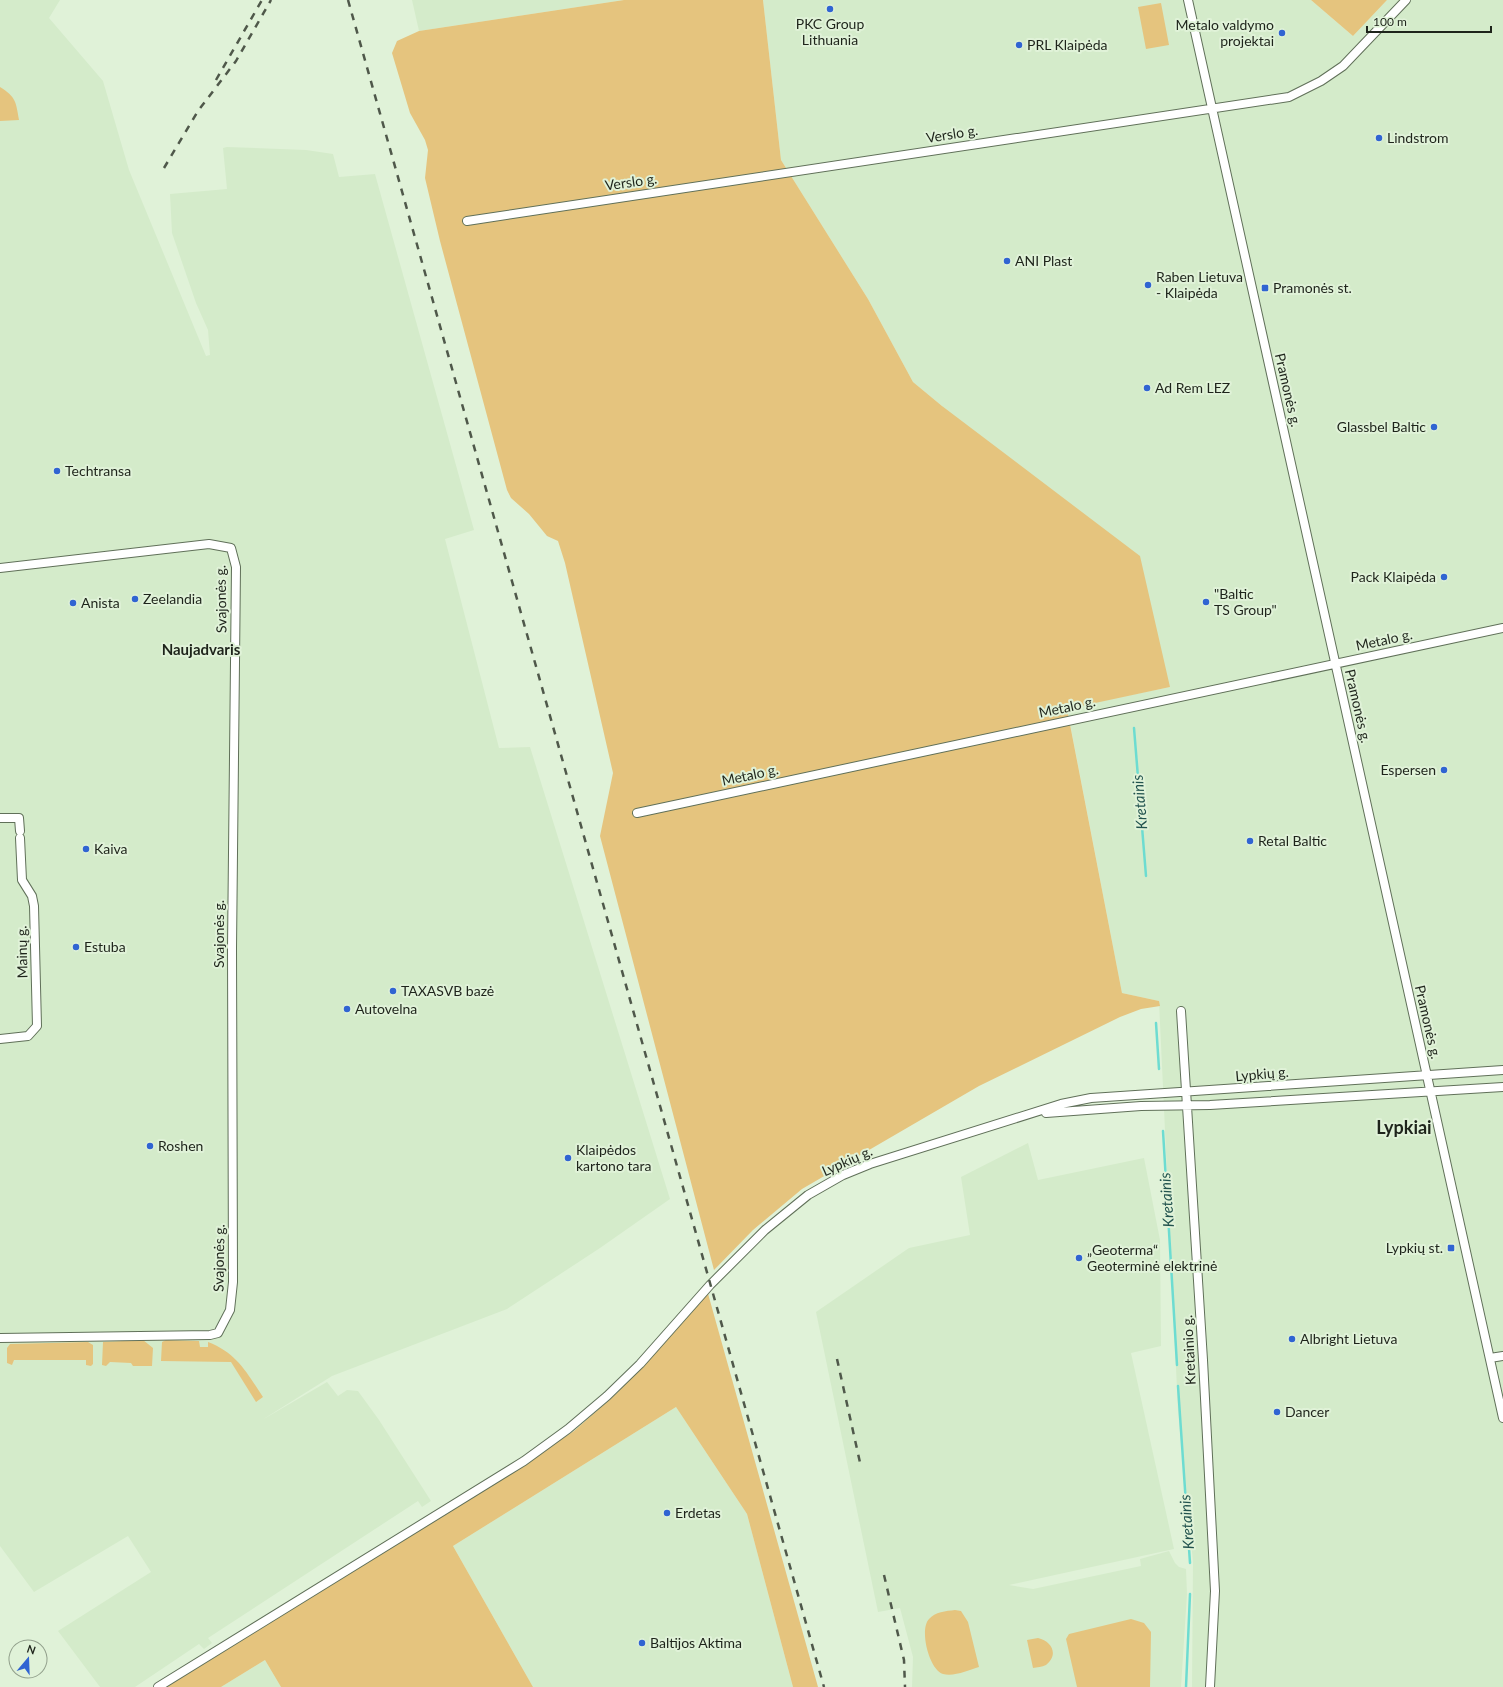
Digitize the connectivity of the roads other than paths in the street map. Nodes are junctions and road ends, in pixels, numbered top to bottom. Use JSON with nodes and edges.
{"nodes":[{"id":1,"x":1188,"y":0,"type":"edge"},
{"id":2,"x":1406,"y":0,"type":"edge"},
{"id":3,"x":1212,"y":108,"type":"junction"},
{"id":4,"x":467,"y":220,"type":"dead end"},
{"id":5,"x":0,"y":568,"type":"edge"},
{"id":6,"x":1503,"y":628,"type":"edge"},
{"id":7,"x":1335,"y":664,"type":"junction"},
{"id":8,"x":637,"y":812,"type":"dead end"},
{"id":9,"x":0,"y":818,"type":"edge"},
{"id":10,"x":1181,"y":1011,"type":"dead end"},
{"id":11,"x":0,"y":1039,"type":"edge"},
{"id":12,"x":1503,"y":1070,"type":"edge"},
{"id":13,"x":1427,"y":1074,"type":"junction"},
{"id":14,"x":1503,"y":1087,"type":"edge"},
{"id":15,"x":1186,"y":1092,"type":"junction"},
{"id":16,"x":1430,"y":1092,"type":"junction"},
{"id":17,"x":1187,"y":1105,"type":"junction"},
{"id":18,"x":1026,"y":1116,"type":"junction"},
{"id":19,"x":0,"y":1338,"type":"edge"},
{"id":20,"x":1503,"y":1356,"type":"edge"},
{"id":21,"x":1490,"y":1358,"type":"junction"},
{"id":22,"x":1503,"y":1418,"type":"edge"},
{"id":23,"x":158,"y":1687,"type":"edge"},
{"id":24,"x":1210,"y":1687,"type":"edge"}],
"edges":[{"from":1,"to":3,"type":"street","name":"Pramonės g."},
{"from":2,"to":3,"type":"street","name":"Verslo g."},
{"from":3,"to":4,"type":"street","name":"Verslo g."},
{"from":3,"to":7,"type":"street","name":"Pramonės g."},
{"from":5,"to":19,"type":"street","name":"Svajonės g."},
{"from":6,"to":7,"type":"street","name":"Metalo g."},
{"from":7,"to":8,"type":"street","name":"Metalo g."},
{"from":7,"to":13,"type":"street","name":"Pramonės g."},
{"from":9,"to":11,"type":"street","name":"Mainų g."},
{"from":10,"to":15,"type":"street","name":"Kretainio g."},
{"from":12,"to":13,"type":"street","name":"Lypkių g."},
{"from":13,"to":15,"type":"street","name":"Lypkių g."},
{"from":13,"to":16,"type":"street","name":"Pramonės g."},
{"from":14,"to":16,"type":"street","name":"Lypkių g."},
{"from":15,"to":17,"type":"street","name":"Kretainio g."},
{"from":15,"to":18,"type":"street","name":"Lypkių g."},
{"from":16,"to":17,"type":"street","name":"Lypkių g."},
{"from":16,"to":21,"type":"street","name":"Pramonės g."},
{"from":17,"to":18,"type":"street","name":"Lypkių g."},
{"from":17,"to":24,"type":"street","name":"Kretainio g."},
{"from":18,"to":23,"type":"street","name":"Lypkių g."},
{"from":20,"to":21,"type":"street"},
{"from":21,"to":22,"type":"street","name":"Pramonės g."}]}
